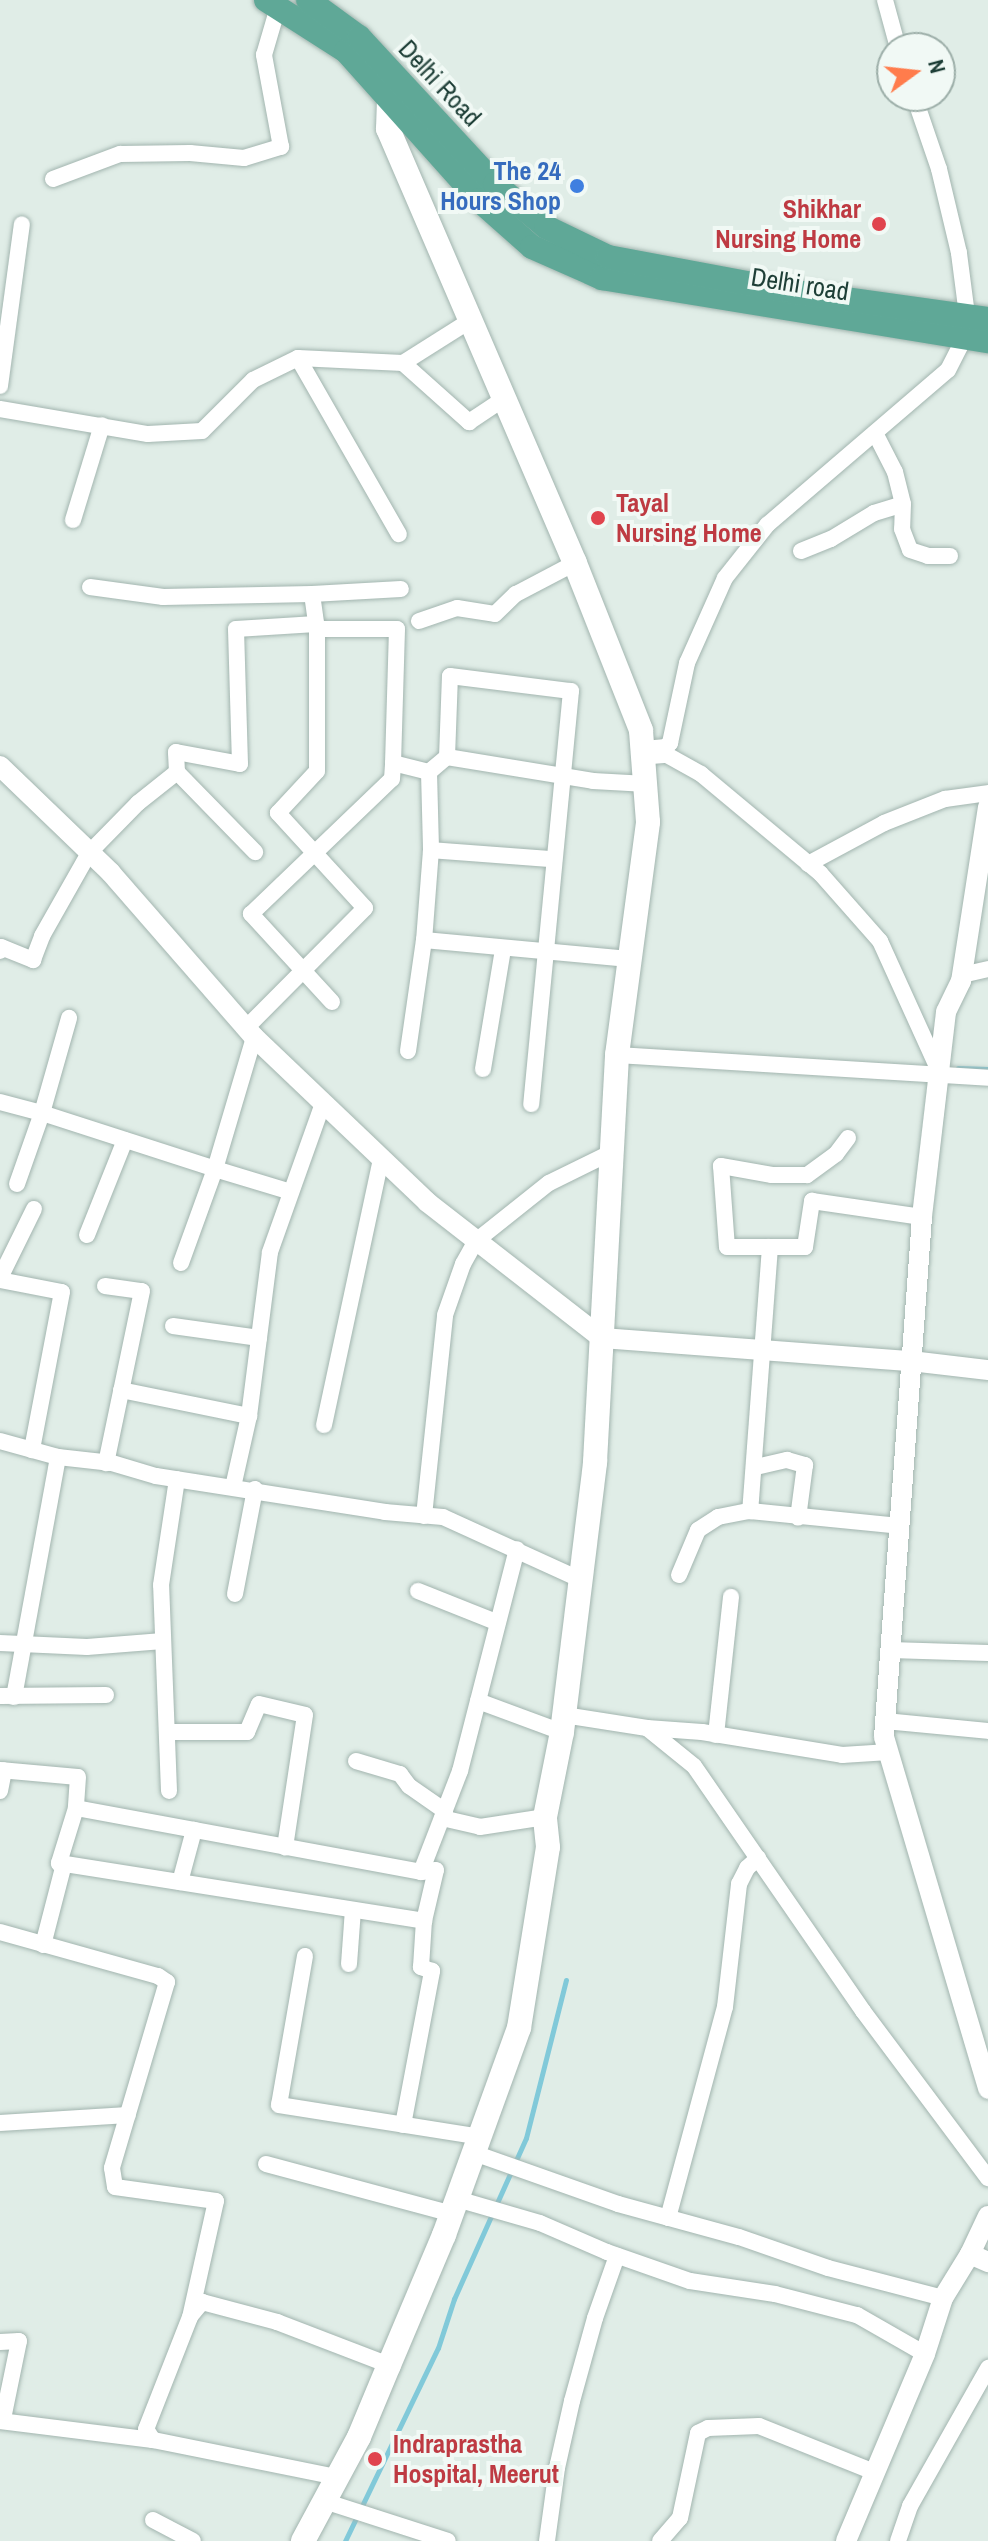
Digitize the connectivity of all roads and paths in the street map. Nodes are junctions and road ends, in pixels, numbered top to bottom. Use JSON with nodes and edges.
{"nodes":[{"id":1,"x":308,"y":0,"type":"edge"},
{"id":2,"x":885,"y":0,"type":"edge"},
{"id":3,"x":272,"y":3,"type":"edge"},
{"id":4,"x":894,"y":32,"type":"edge"},
{"id":5,"x":396,"y":90,"type":"junction"},
{"id":6,"x":919,"y":112,"type":"edge"},
{"id":7,"x":423,"y":120,"type":"junction"},
{"id":8,"x":400,"y":158,"type":"junction"},
{"id":9,"x":53,"y":179,"type":"dead end"},
{"id":10,"x":22,"y":224,"type":"dead end"},
{"id":11,"x":471,"y":320,"type":"junction"},
{"id":12,"x":977,"y":328,"type":"edge"},
{"id":13,"x":298,"y":358,"type":"junction"},
{"id":14,"x":403,"y":363,"type":"junction"},
{"id":15,"x":0,"y":386,"type":"edge"},
{"id":16,"x":505,"y":398,"type":"junction"},
{"id":17,"x":0,"y":409,"type":"edge"},
{"id":18,"x":102,"y":425,"type":"junction"},
{"id":19,"x":875,"y":433,"type":"junction"},
{"id":20,"x":903,"y":504,"type":"junction"},
{"id":21,"x":73,"y":520,"type":"dead end"},
{"id":22,"x":399,"y":534,"type":"dead end"},
{"id":23,"x":801,"y":551,"type":"dead end"},
{"id":24,"x":950,"y":556,"type":"dead end"},
{"id":25,"x":575,"y":563,"type":"junction"},
{"id":26,"x":90,"y":587,"type":"dead end"},
{"id":27,"x":401,"y":589,"type":"dead end"},
{"id":28,"x":312,"y":594,"type":"junction"},
{"id":29,"x":419,"y":621,"type":"dead end"},
{"id":30,"x":316,"y":626,"type":"junction"},
{"id":31,"x":645,"y":752,"type":"junction"},
{"id":32,"x":447,"y":757,"type":"junction"},
{"id":33,"x":393,"y":763,"type":"junction"},
{"id":34,"x":0,"y":766,"type":"edge"},
{"id":35,"x":177,"y":772,"type":"junction"},
{"id":36,"x":429,"y":772,"type":"junction"},
{"id":37,"x":563,"y":775,"type":"junction"},
{"id":38,"x":647,"y":784,"type":"junction"},
{"id":39,"x":988,"y":793,"type":"edge"},
{"id":40,"x":988,"y":807,"type":"edge"},
{"id":41,"x":431,"y":850,"type":"junction"},
{"id":42,"x":255,"y":852,"type":"dead end"},
{"id":43,"x":315,"y":852,"type":"junction"},
{"id":44,"x":89,"y":853,"type":"junction"},
{"id":45,"x":552,"y":859,"type":"junction"},
{"id":46,"x":808,"y":864,"type":"junction"},
{"id":47,"x":424,"y":940,"type":"junction"},
{"id":48,"x":503,"y":950,"type":"junction"},
{"id":49,"x":0,"y":951,"type":"edge"},
{"id":50,"x":546,"y":953,"type":"junction"},
{"id":51,"x":629,"y":959,"type":"junction"},
{"id":52,"x":988,"y":969,"type":"edge"},
{"id":53,"x":301,"y":972,"type":"junction"},
{"id":54,"x":962,"y":975,"type":"junction"},
{"id":55,"x":332,"y":1002,"type":"dead end"},
{"id":56,"x":69,"y":1018,"type":"dead end"},
{"id":57,"x":250,"y":1032,"type":"junction"},
{"id":58,"x":408,"y":1051,"type":"dead end"},
{"id":59,"x":617,"y":1055,"type":"junction"},
{"id":60,"x":483,"y":1069,"type":"dead end"},
{"id":61,"x":940,"y":1070,"type":"junction"},
{"id":62,"x":988,"y":1078,"type":"edge"},
{"id":63,"x":0,"y":1102,"type":"edge"},
{"id":64,"x":323,"y":1103,"type":"junction"},
{"id":65,"x":531,"y":1104,"type":"dead end"},
{"id":66,"x":42,"y":1113,"type":"junction"},
{"id":67,"x":848,"y":1138,"type":"dead end"},
{"id":68,"x":125,"y":1140,"type":"junction"},
{"id":69,"x":612,"y":1152,"type":"junction"},
{"id":70,"x":381,"y":1158,"type":"junction"},
{"id":71,"x":215,"y":1169,"type":"junction"},
{"id":72,"x":807,"y":1175,"type":"junction"},
{"id":73,"x":17,"y":1184,"type":"dead end"},
{"id":74,"x":291,"y":1192,"type":"junction"},
{"id":75,"x":812,"y":1201,"type":"junction"},
{"id":76,"x":34,"y":1209,"type":"dead end"},
{"id":77,"x":922,"y":1217,"type":"junction"},
{"id":78,"x":87,"y":1235,"type":"dead end"},
{"id":79,"x":476,"y":1241,"type":"junction"},
{"id":80,"x":770,"y":1247,"type":"junction"},
{"id":81,"x":181,"y":1263,"type":"dead end"},
{"id":82,"x":0,"y":1279,"type":"edge"},
{"id":83,"x":105,"y":1286,"type":"dead end"},
{"id":84,"x":173,"y":1326,"type":"dead end"},
{"id":85,"x":259,"y":1338,"type":"junction"},
{"id":86,"x":602,"y":1338,"type":"junction"},
{"id":87,"x":761,"y":1351,"type":"junction"},
{"id":88,"x":911,"y":1361,"type":"junction"},
{"id":89,"x":988,"y":1370,"type":"edge"},
{"id":90,"x":121,"y":1390,"type":"junction"},
{"id":91,"x":249,"y":1416,"type":"junction"},
{"id":92,"x":324,"y":1425,"type":"dead end"},
{"id":93,"x":0,"y":1441,"type":"edge"},
{"id":94,"x":32,"y":1450,"type":"junction"},
{"id":95,"x":58,"y":1457,"type":"junction"},
{"id":96,"x":106,"y":1463,"type":"junction"},
{"id":97,"x":756,"y":1467,"type":"junction"},
{"id":98,"x":177,"y":1479,"type":"junction"},
{"id":99,"x":233,"y":1487,"type":"junction"},
{"id":100,"x":255,"y":1489,"type":"junction"},
{"id":101,"x":750,"y":1511,"type":"junction"},
{"id":102,"x":424,"y":1516,"type":"junction"},
{"id":103,"x":798,"y":1518,"type":"junction"},
{"id":104,"x":899,"y":1526,"type":"junction"},
{"id":105,"x":517,"y":1549,"type":"junction"},
{"id":106,"x":679,"y":1575,"type":"dead end"},
{"id":107,"x":581,"y":1580,"type":"junction"},
{"id":108,"x":418,"y":1591,"type":"dead end"},
{"id":109,"x":235,"y":1594,"type":"dead end"},
{"id":110,"x":731,"y":1597,"type":"dead end"},
{"id":111,"x":496,"y":1622,"type":"junction"},
{"id":112,"x":163,"y":1641,"type":"junction"},
{"id":113,"x":0,"y":1643,"type":"edge"},
{"id":114,"x":24,"y":1646,"type":"junction"},
{"id":115,"x":890,"y":1650,"type":"junction"},
{"id":116,"x":988,"y":1653,"type":"edge"},
{"id":117,"x":106,"y":1695,"type":"dead end"},
{"id":118,"x":7,"y":1697,"type":"edge"},
{"id":119,"x":478,"y":1701,"type":"junction"},
{"id":120,"x":885,"y":1721,"type":"junction"},
{"id":121,"x":563,"y":1723,"type":"junction"},
{"id":122,"x":647,"y":1728,"type":"junction"},
{"id":123,"x":988,"y":1731,"type":"edge"},
{"id":124,"x":167,"y":1732,"type":"junction"},
{"id":125,"x":716,"y":1735,"type":"junction"},
{"id":126,"x":889,"y":1752,"type":"junction"},
{"id":127,"x":356,"y":1761,"type":"dead end"},
{"id":128,"x":2,"y":1770,"type":"edge"},
{"id":129,"x":0,"y":1791,"type":"edge"},
{"id":130,"x":169,"y":1791,"type":"dead end"},
{"id":131,"x":76,"y":1808,"type":"junction"},
{"id":132,"x":444,"y":1814,"type":"junction"},
{"id":133,"x":545,"y":1817,"type":"junction"},
{"id":134,"x":194,"y":1830,"type":"junction"},
{"id":135,"x":285,"y":1847,"type":"junction"},
{"id":136,"x":758,"y":1858,"type":"junction"},
{"id":137,"x":64,"y":1864,"type":"junction"},
{"id":138,"x":421,"y":1872,"type":"junction"},
{"id":139,"x":180,"y":1882,"type":"junction"},
{"id":140,"x":353,"y":1910,"type":"junction"},
{"id":141,"x":424,"y":1921,"type":"junction"},
{"id":142,"x":0,"y":1932,"type":"edge"},
{"id":143,"x":43,"y":1945,"type":"junction"},
{"id":144,"x":305,"y":1956,"type":"dead end"},
{"id":145,"x":349,"y":1964,"type":"dead end"},
{"id":146,"x":988,"y":2089,"type":"edge"},
{"id":147,"x":128,"y":2115,"type":"junction"},
{"id":148,"x":0,"y":2123,"type":"edge"},
{"id":149,"x":403,"y":2125,"type":"junction"},
{"id":150,"x":477,"y":2145,"type":"junction"},
{"id":151,"x":266,"y":2164,"type":"dead end"},
{"id":152,"x":988,"y":2178,"type":"edge"},
{"id":153,"x":455,"y":2206,"type":"junction"},
{"id":154,"x":988,"y":2216,"type":"edge"},
{"id":155,"x":668,"y":2218,"type":"junction"},
{"id":156,"x":617,"y":2256,"type":"junction"},
{"id":157,"x":979,"y":2258,"type":"edge"},
{"id":158,"x":943,"y":2298,"type":"junction"},
{"id":159,"x":190,"y":2317,"type":"junction"},
{"id":160,"x":0,"y":2342,"type":"edge"},
{"id":161,"x":925,"y":2354,"type":"junction"},
{"id":162,"x":389,"y":2365,"type":"junction"},
{"id":163,"x":988,"y":2368,"type":"edge"},
{"id":164,"x":2,"y":2420,"type":"edge"},
{"id":165,"x":153,"y":2440,"type":"junction"},
{"id":166,"x":874,"y":2472,"type":"junction"},
{"id":167,"x":337,"y":2477,"type":"junction"},
{"id":168,"x":324,"y":2501,"type":"junction"},
{"id":169,"x":153,"y":2520,"type":"dead end"},
{"id":170,"x":193,"y":2541,"type":"edge"},
{"id":171,"x":303,"y":2541,"type":"edge"},
{"id":172,"x":448,"y":2541,"type":"edge"},
{"id":173,"x":547,"y":2541,"type":"edge"},
{"id":174,"x":660,"y":2541,"type":"edge"},
{"id":175,"x":846,"y":2541,"type":"edge"},
{"id":176,"x":898,"y":2541,"type":"edge"}],
"edges":[{"from":1,"to":5,"type":"main road","name":"Delhi Road"},
{"from":2,"to":4,"type":"street"},
{"from":3,"to":5,"type":"main road","name":"Delhi Road"},
{"from":3,"to":9,"type":"street"},
{"from":5,"to":7,"type":"main road","name":"Delhi Road"},
{"from":5,"to":8,"type":"main road"},
{"from":6,"to":12,"type":"street"},
{"from":7,"to":8,"type":"main road"},
{"from":7,"to":12,"type":"main road","name":"Delhi Road"},
{"from":8,"to":11,"type":"main road"},
{"from":10,"to":15,"type":"street"},
{"from":11,"to":14,"type":"street"},
{"from":11,"to":16,"type":"main road"},
{"from":12,"to":19,"type":"street"},
{"from":13,"to":14,"type":"street"},
{"from":13,"to":18,"type":"street"},
{"from":13,"to":22,"type":"street"},
{"from":14,"to":16,"type":"street"},
{"from":16,"to":25,"type":"main road"},
{"from":17,"to":18,"type":"street"},
{"from":18,"to":21,"type":"street"},
{"from":19,"to":20,"type":"street"},
{"from":19,"to":31,"type":"street"},
{"from":20,"to":23,"type":"street"},
{"from":20,"to":24,"type":"street"},
{"from":25,"to":29,"type":"street"},
{"from":25,"to":31,"type":"main road"},
{"from":26,"to":28,"type":"street"},
{"from":27,"to":28,"type":"street"},
{"from":28,"to":30,"type":"street"},
{"from":30,"to":33,"type":"street"},
{"from":30,"to":35,"type":"street"},
{"from":30,"to":43,"type":"street"},
{"from":31,"to":38,"type":"main road"},
{"from":31,"to":46,"type":"street"},
{"from":32,"to":36,"type":"street"},
{"from":32,"to":37,"type":"street"},
{"from":32,"to":37,"type":"street"},
{"from":33,"to":36,"type":"street"},
{"from":33,"to":43,"type":"street"},
{"from":34,"to":44,"type":"street"},
{"from":35,"to":42,"type":"street"},
{"from":35,"to":44,"type":"street"},
{"from":36,"to":41,"type":"street"},
{"from":37,"to":38,"type":"street"},
{"from":37,"to":45,"type":"street"},
{"from":38,"to":51,"type":"main road"},
{"from":39,"to":46,"type":"street"},
{"from":40,"to":54,"type":"street"},
{"from":41,"to":45,"type":"street"},
{"from":41,"to":47,"type":"street"},
{"from":43,"to":53,"type":"street"},
{"from":43,"to":53,"type":"street"},
{"from":44,"to":49,"type":"street"},
{"from":44,"to":57,"type":"street"},
{"from":45,"to":50,"type":"street"},
{"from":46,"to":61,"type":"street"},
{"from":47,"to":48,"type":"street"},
{"from":47,"to":58,"type":"street"},
{"from":48,"to":50,"type":"street"},
{"from":48,"to":60,"type":"street"},
{"from":50,"to":51,"type":"street"},
{"from":50,"to":65,"type":"street"},
{"from":51,"to":59,"type":"main road"},
{"from":52,"to":54,"type":"street"},
{"from":53,"to":55,"type":"street"},
{"from":53,"to":57,"type":"street"},
{"from":54,"to":61,"type":"street"},
{"from":56,"to":66,"type":"street"},
{"from":57,"to":64,"type":"street"},
{"from":57,"to":71,"type":"street"},
{"from":59,"to":61,"type":"street"},
{"from":59,"to":69,"type":"main road"},
{"from":61,"to":62,"type":"street"},
{"from":61,"to":77,"type":"street"},
{"from":63,"to":66,"type":"street"},
{"from":64,"to":70,"type":"street"},
{"from":64,"to":74,"type":"street"},
{"from":66,"to":68,"type":"street"},
{"from":66,"to":73,"type":"street"},
{"from":67,"to":72,"type":"street"},
{"from":68,"to":71,"type":"street"},
{"from":68,"to":78,"type":"street"},
{"from":69,"to":79,"type":"street"},
{"from":69,"to":86,"type":"main road"},
{"from":70,"to":79,"type":"street"},
{"from":70,"to":92,"type":"street"},
{"from":71,"to":74,"type":"street"},
{"from":71,"to":81,"type":"street"},
{"from":72,"to":75,"type":"street"},
{"from":72,"to":80,"type":"street"},
{"from":74,"to":85,"type":"street"},
{"from":75,"to":77,"type":"street"},
{"from":75,"to":80,"type":"street"},
{"from":76,"to":82,"type":"street"},
{"from":77,"to":88,"type":"street"},
{"from":79,"to":86,"type":"street"},
{"from":79,"to":102,"type":"street"},
{"from":80,"to":87,"type":"street"},
{"from":82,"to":94,"type":"street"},
{"from":83,"to":90,"type":"street"},
{"from":84,"to":85,"type":"street"},
{"from":85,"to":91,"type":"street"},
{"from":86,"to":87,"type":"street"},
{"from":86,"to":107,"type":"main road"},
{"from":87,"to":88,"type":"street"},
{"from":87,"to":97,"type":"street"},
{"from":88,"to":89,"type":"street"},
{"from":88,"to":104,"type":"street"},
{"from":90,"to":91,"type":"street"},
{"from":90,"to":96,"type":"street"},
{"from":91,"to":99,"type":"street"},
{"from":93,"to":94,"type":"street"},
{"from":94,"to":95,"type":"street"},
{"from":95,"to":96,"type":"street"},
{"from":95,"to":114,"type":"street"},
{"from":96,"to":98,"type":"street"},
{"from":97,"to":101,"type":"street"},
{"from":97,"to":103,"type":"street"},
{"from":98,"to":99,"type":"street"},
{"from":98,"to":112,"type":"street"},
{"from":99,"to":100,"type":"street"},
{"from":100,"to":102,"type":"street"},
{"from":100,"to":109,"type":"street"},
{"from":101,"to":103,"type":"street"},
{"from":101,"to":106,"type":"street"},
{"from":102,"to":105,"type":"street"},
{"from":103,"to":104,"type":"street"},
{"from":104,"to":115,"type":"street"},
{"from":105,"to":107,"type":"street"},
{"from":105,"to":111,"type":"street"},
{"from":107,"to":121,"type":"main road"},
{"from":108,"to":111,"type":"street"},
{"from":110,"to":125,"type":"street"},
{"from":111,"to":119,"type":"street"},
{"from":112,"to":114,"type":"street"},
{"from":112,"to":124,"type":"street"},
{"from":113,"to":114,"type":"street"},
{"from":114,"to":118,"type":"street"},
{"from":115,"to":116,"type":"street"},
{"from":115,"to":120,"type":"street"},
{"from":117,"to":118,"type":"street"},
{"from":119,"to":121,"type":"street"},
{"from":119,"to":132,"type":"street"},
{"from":120,"to":123,"type":"street"},
{"from":120,"to":126,"type":"street"},
{"from":121,"to":122,"type":"street"},
{"from":121,"to":133,"type":"main road"},
{"from":122,"to":125,"type":"street"},
{"from":122,"to":136,"type":"street"},
{"from":124,"to":130,"type":"street"},
{"from":124,"to":135,"type":"street"},
{"from":125,"to":126,"type":"street"},
{"from":126,"to":146,"type":"street"},
{"from":127,"to":132,"type":"street"},
{"from":128,"to":129,"type":"street"},
{"from":128,"to":131,"type":"street"},
{"from":131,"to":134,"type":"street"},
{"from":131,"to":137,"type":"street"},
{"from":132,"to":133,"type":"street"},
{"from":132,"to":138,"type":"street"},
{"from":133,"to":150,"type":"main road"},
{"from":134,"to":135,"type":"street"},
{"from":134,"to":139,"type":"street"},
{"from":135,"to":138,"type":"street"},
{"from":136,"to":152,"type":"street"},
{"from":136,"to":155,"type":"street"},
{"from":137,"to":139,"type":"street"},
{"from":137,"to":143,"type":"street"},
{"from":138,"to":141,"type":"street"},
{"from":139,"to":140,"type":"street"},
{"from":140,"to":141,"type":"street"},
{"from":140,"to":145,"type":"street"},
{"from":141,"to":149,"type":"street"},
{"from":142,"to":143,"type":"street"},
{"from":143,"to":147,"type":"street"},
{"from":144,"to":149,"type":"street"},
{"from":147,"to":148,"type":"street"},
{"from":147,"to":159,"type":"street"},
{"from":149,"to":150,"type":"street"},
{"from":150,"to":153,"type":"main road"},
{"from":150,"to":155,"type":"street"},
{"from":151,"to":153,"type":"street"},
{"from":153,"to":156,"type":"street"},
{"from":153,"to":162,"type":"main road"},
{"from":154,"to":157,"type":"street"},
{"from":155,"to":158,"type":"street"},
{"from":156,"to":161,"type":"street"},
{"from":156,"to":173,"type":"street"},
{"from":157,"to":158,"type":"street"},
{"from":158,"to":161,"type":"street"},
{"from":159,"to":162,"type":"street"},
{"from":159,"to":165,"type":"street"},
{"from":160,"to":164,"type":"street"},
{"from":161,"to":166,"type":"street"},
{"from":162,"to":167,"type":"main road"},
{"from":163,"to":176,"type":"street"},
{"from":164,"to":165,"type":"street"},
{"from":165,"to":167,"type":"street"},
{"from":166,"to":174,"type":"street"},
{"from":166,"to":175,"type":"street"},
{"from":167,"to":168,"type":"main road"},
{"from":168,"to":171,"type":"main road"},
{"from":168,"to":172,"type":"street"},
{"from":169,"to":170,"type":"street"}]}
